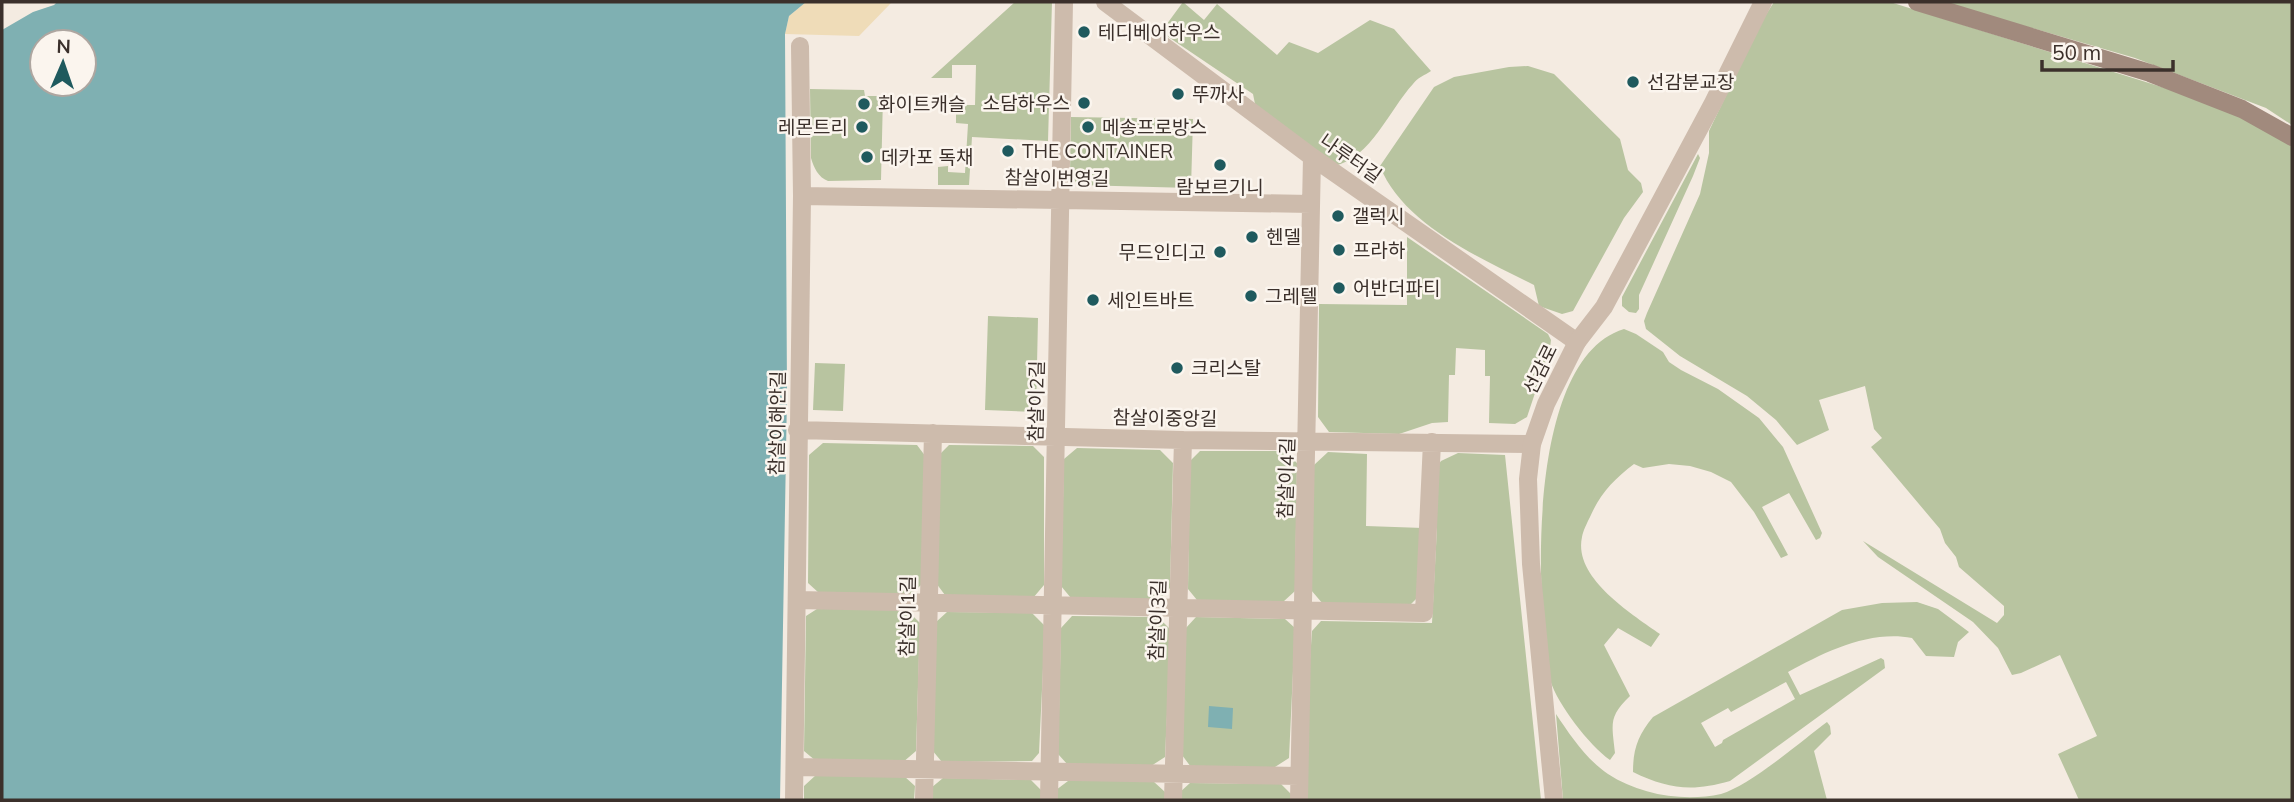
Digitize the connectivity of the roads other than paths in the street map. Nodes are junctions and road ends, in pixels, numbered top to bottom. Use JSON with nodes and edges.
{"nodes":[{"id":1,"x":1064,"y":2,"type":"edge"},
{"id":2,"x":1105,"y":2,"type":"edge"},
{"id":3,"x":1763,"y":2,"type":"edge"},
{"id":4,"x":1917,"y":2,"type":"edge"},
{"id":5,"x":800,"y":46,"type":"dead end"},
{"id":6,"x":2292,"y":136,"type":"edge"},
{"id":7,"x":1312,"y":157,"type":"junction"},
{"id":8,"x":802,"y":196,"type":"junction"},
{"id":9,"x":1061,"y":199,"type":"junction"},
{"id":10,"x":1311,"y":204,"type":"junction"},
{"id":11,"x":1577,"y":342,"type":"junction"},
{"id":12,"x":797,"y":430,"type":"junction"},
{"id":13,"x":933,"y":433,"type":"junction"},
{"id":14,"x":1056,"y":436,"type":"junction"},
{"id":15,"x":1183,"y":440,"type":"junction"},
{"id":16,"x":1308,"y":441,"type":"junction"},
{"id":17,"x":1432,"y":442,"type":"junction"},
{"id":18,"x":1532,"y":444,"type":"junction"},
{"id":19,"x":797,"y":600,"type":"junction"},
{"id":20,"x":928,"y":603,"type":"junction"},
{"id":21,"x":1053,"y":606,"type":"junction"},
{"id":22,"x":1178,"y":609,"type":"junction"},
{"id":23,"x":1303,"y":612,"type":"junction"},
{"id":24,"x":795,"y":767,"type":"junction"},
{"id":25,"x":925,"y":768,"type":"junction"},
{"id":26,"x":1049,"y":772,"type":"junction"},
{"id":27,"x":1173,"y":773,"type":"junction"},
{"id":28,"x":1299,"y":776,"type":"junction"},
{"id":29,"x":794,"y":800,"type":"edge"},
{"id":30,"x":924,"y":800,"type":"edge"},
{"id":31,"x":1049,"y":800,"type":"edge"},
{"id":32,"x":1172,"y":800,"type":"edge"},
{"id":33,"x":1299,"y":800,"type":"edge"},
{"id":34,"x":1554,"y":800,"type":"edge"}],
"edges":[{"from":1,"to":9,"type":"street","name":"참살이2길"},
{"from":2,"to":7,"type":"street","name":"나루터길"},
{"from":3,"to":11,"type":"street","name":"선감로"},
{"from":4,"to":6,"type":"main road"},
{"from":5,"to":8,"type":"street","name":"참살이해안길"},
{"from":7,"to":10,"type":"street","name":"참살이4길"},
{"from":7,"to":11,"type":"street","name":"나루터길"},
{"from":8,"to":9,"type":"street","name":"참살이번영길"},
{"from":8,"to":12,"type":"street","name":"참살이해안길"},
{"from":9,"to":10,"type":"street","name":"참살이번영길"},
{"from":9,"to":14,"type":"street","name":"참살이2길"},
{"from":10,"to":16,"type":"street","name":"참살이4길"},
{"from":11,"to":18,"type":"street","name":"선감로"},
{"from":12,"to":13,"type":"street","name":"참살이중앙길"},
{"from":12,"to":19,"type":"street","name":"참살이해안길"},
{"from":13,"to":14,"type":"street","name":"참살이중앙길"},
{"from":13,"to":20,"type":"street","name":"참살이1길"},
{"from":14,"to":15,"type":"street","name":"참살이중앙길"},
{"from":14,"to":21,"type":"street","name":"참살이2길"},
{"from":15,"to":16,"type":"street","name":"참살이중앙길"},
{"from":15,"to":22,"type":"street","name":"참살이3길"},
{"from":16,"to":17,"type":"street","name":"참살이중앙길"},
{"from":16,"to":23,"type":"street","name":"참살이4길"},
{"from":17,"to":18,"type":"street","name":"참살이중앙길"},
{"from":17,"to":23,"type":"street"},
{"from":18,"to":34,"type":"street","name":"선감로"},
{"from":19,"to":20,"type":"street"},
{"from":19,"to":24,"type":"street","name":"참살이해안길"},
{"from":20,"to":21,"type":"street"},
{"from":20,"to":25,"type":"street","name":"참살이1길"},
{"from":21,"to":22,"type":"street"},
{"from":21,"to":26,"type":"street","name":"참살이2길"},
{"from":22,"to":23,"type":"street"},
{"from":22,"to":27,"type":"street","name":"참살이3길"},
{"from":23,"to":28,"type":"street","name":"참살이4길"},
{"from":24,"to":25,"type":"street"},
{"from":24,"to":29,"type":"street","name":"참살이해안길"},
{"from":25,"to":26,"type":"street"},
{"from":25,"to":30,"type":"street","name":"참살이1길"},
{"from":26,"to":27,"type":"street"},
{"from":26,"to":31,"type":"street","name":"참살이2길"},
{"from":27,"to":28,"type":"street"},
{"from":27,"to":32,"type":"street","name":"참살이3길"},
{"from":28,"to":33,"type":"street","name":"참살이4길"}]}
